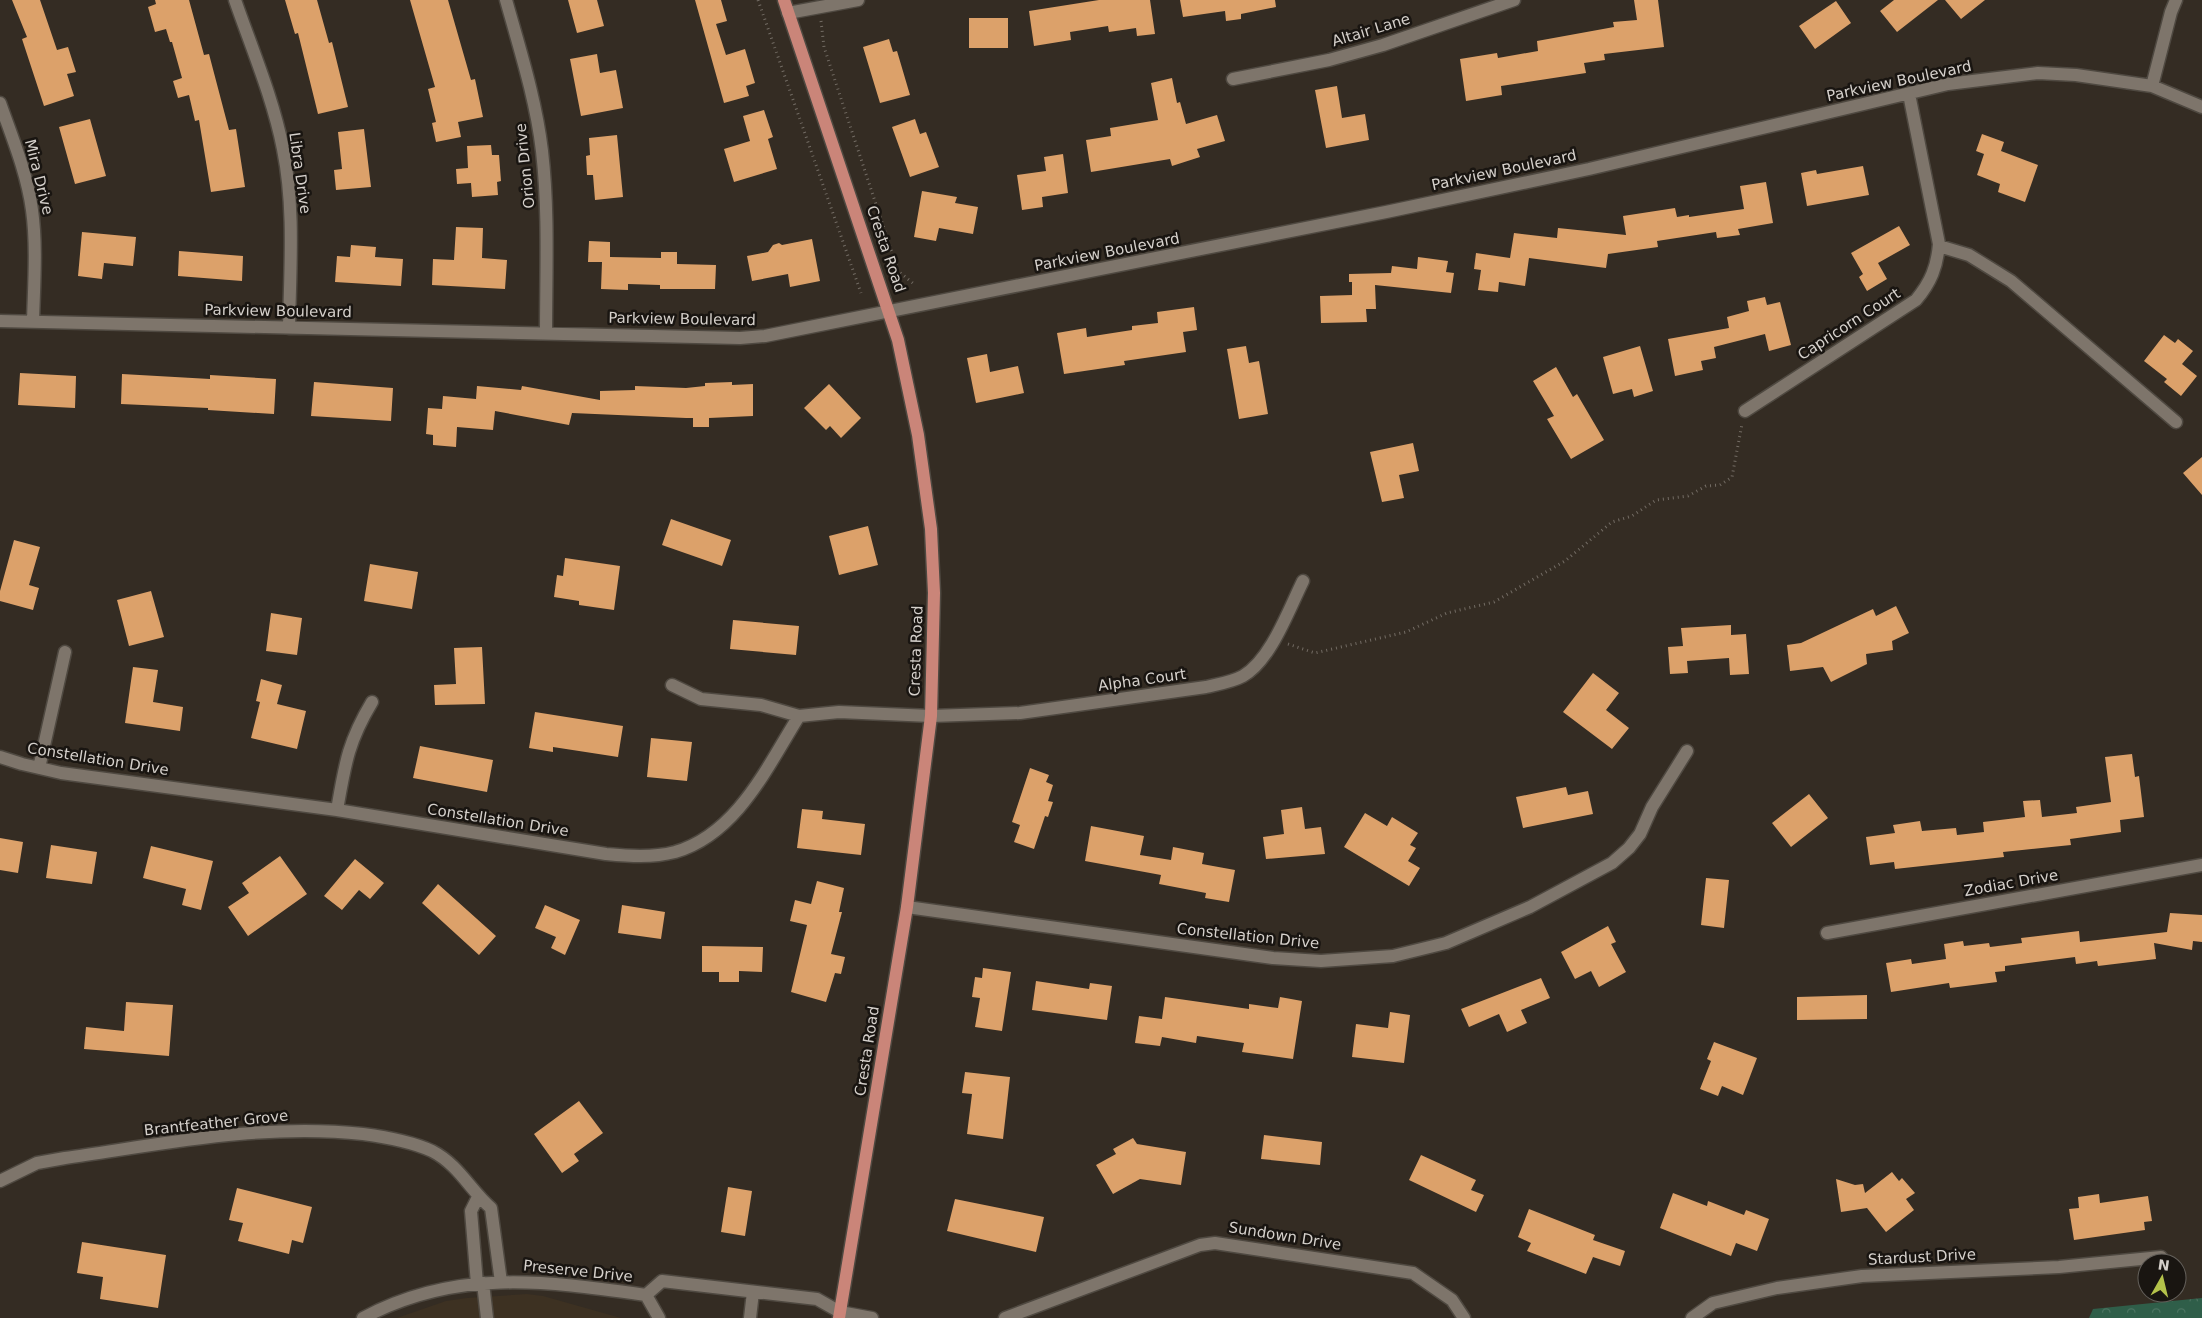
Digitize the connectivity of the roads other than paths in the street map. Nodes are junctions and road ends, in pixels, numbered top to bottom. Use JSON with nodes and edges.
{"nodes":[{"id":1,"x":235,"y":0,"type":"edge"},
{"id":2,"x":506,"y":0,"type":"edge"},
{"id":3,"x":784,"y":0,"type":"edge"},
{"id":4,"x":858,"y":0,"type":"edge"},
{"id":5,"x":1514,"y":0,"type":"edge"},
{"id":6,"x":2176,"y":0,"type":"edge"},
{"id":7,"x":788,"y":12,"type":"junction"},
{"id":8,"x":1233,"y":79,"type":"dead end"},
{"id":9,"x":2152,"y":86,"type":"junction"},
{"id":10,"x":1909,"y":94,"type":"junction"},
{"id":11,"x":0,"y":103,"type":"edge"},
{"id":12,"x":2202,"y":107,"type":"edge"},
{"id":13,"x":1939,"y":246,"type":"junction"},
{"id":14,"x":891,"y":313,"type":"junction"},
{"id":15,"x":0,"y":321,"type":"edge"},
{"id":16,"x":33,"y":321,"type":"junction"},
{"id":17,"x":289,"y":328,"type":"junction"},
{"id":18,"x":546,"y":334,"type":"junction"},
{"id":19,"x":1744,"y":411,"type":"road end"},
{"id":20,"x":2176,"y":422,"type":"dead end"},
{"id":21,"x":1303,"y":582,"type":"dead end"},
{"id":22,"x":65,"y":652,"type":"dead end"},
{"id":23,"x":672,"y":685,"type":"dead end"},
{"id":24,"x":372,"y":702,"type":"dead end"},
{"id":25,"x":799,"y":716,"type":"junction"},
{"id":26,"x":931,"y":716,"type":"junction"},
{"id":27,"x":1687,"y":751,"type":"dead end"},
{"id":28,"x":0,"y":757,"type":"edge"},
{"id":29,"x":39,"y":768,"type":"junction"},
{"id":30,"x":337,"y":810,"type":"junction"},
{"id":31,"x":2202,"y":865,"type":"edge"},
{"id":32,"x":907,"y":907,"type":"junction"},
{"id":33,"x":1827,"y":933,"type":"dead end"},
{"id":34,"x":0,"y":1181,"type":"edge"},
{"id":35,"x":478,"y":1197,"type":"junction"},
{"id":36,"x":2137,"y":1259,"type":"edge"},
{"id":37,"x":501,"y":1282,"type":"junction"},
{"id":38,"x":480,"y":1284,"type":"junction"},
{"id":39,"x":753,"y":1292,"type":"junction"},
{"id":40,"x":646,"y":1295,"type":"junction"},
{"id":41,"x":839,"y":1315,"type":"edge"},
{"id":42,"x":363,"y":1318,"type":"edge"},
{"id":43,"x":487,"y":1318,"type":"edge"},
{"id":44,"x":659,"y":1318,"type":"edge"},
{"id":45,"x":750,"y":1318,"type":"edge"},
{"id":46,"x":872,"y":1318,"type":"edge"},
{"id":47,"x":1005,"y":1318,"type":"edge"},
{"id":48,"x":1464,"y":1318,"type":"edge"},
{"id":49,"x":1692,"y":1318,"type":"edge"}],
"edges":[{"from":1,"to":17,"type":"street","name":"Libra Drive"},
{"from":2,"to":18,"type":"street","name":"Orion Drive"},
{"from":3,"to":7,"type":"main road","name":"Cresta Road"},
{"from":4,"to":7,"type":"street"},
{"from":5,"to":8,"type":"street","name":"Altair Lane"},
{"from":6,"to":9,"type":"street"},
{"from":7,"to":14,"type":"main road","name":"Cresta Road"},
{"from":9,"to":10,"type":"street","name":"Parkview Boulevard"},
{"from":9,"to":12,"type":"street","name":"Parkview Boulevard"},
{"from":10,"to":13,"type":"street","name":"Capricorn Court"},
{"from":10,"to":14,"type":"street","name":"Parkview Boulevard"},
{"from":11,"to":16,"type":"street","name":"Mira Drive"},
{"from":13,"to":19,"type":"street","name":"Capricorn Court"},
{"from":13,"to":20,"type":"street"},
{"from":14,"to":18,"type":"street","name":"Parkview Boulevard"},
{"from":14,"to":26,"type":"main road","name":"Cresta Road"},
{"from":15,"to":16,"type":"street","name":"Parkview Boulevard"},
{"from":16,"to":17,"type":"street","name":"Parkview Boulevard"},
{"from":17,"to":18,"type":"street","name":"Parkview Boulevard"},
{"from":21,"to":26,"type":"street","name":"Alpha Court"},
{"from":22,"to":29,"type":"street"},
{"from":23,"to":25,"type":"street"},
{"from":24,"to":30,"type":"street"},
{"from":25,"to":26,"type":"street"},
{"from":25,"to":30,"type":"street","name":"Constellation Drive"},
{"from":26,"to":32,"type":"main road","name":"Cresta Road"},
{"from":27,"to":32,"type":"street","name":"Constellation Drive"},
{"from":28,"to":29,"type":"street","name":"Constellation Drive"},
{"from":29,"to":30,"type":"street","name":"Constellation Drive"},
{"from":31,"to":33,"type":"street","name":"Zodiac Drive"},
{"from":32,"to":41,"type":"main road","name":"Cresta Road"},
{"from":34,"to":35,"type":"street","name":"Brantfeather Grove"},
{"from":35,"to":37,"type":"street","name":"Brantfeather Grove"},
{"from":35,"to":38,"type":"street"},
{"from":36,"to":49,"type":"street","name":"Stardust Drive"},
{"from":37,"to":38,"type":"street","name":"Preserve Drive"},
{"from":37,"to":40,"type":"street","name":"Preserve Drive"},
{"from":38,"to":42,"type":"street","name":"Preserve Drive"},
{"from":38,"to":43,"type":"street"},
{"from":39,"to":40,"type":"street","name":"Preserve Drive"},
{"from":39,"to":41,"type":"street","name":"Preserve Drive"},
{"from":39,"to":45,"type":"street"},
{"from":40,"to":44,"type":"street","name":"Preserve Drive"},
{"from":41,"to":46,"type":"street"},
{"from":47,"to":48,"type":"street","name":"Sundown Drive"}]}
